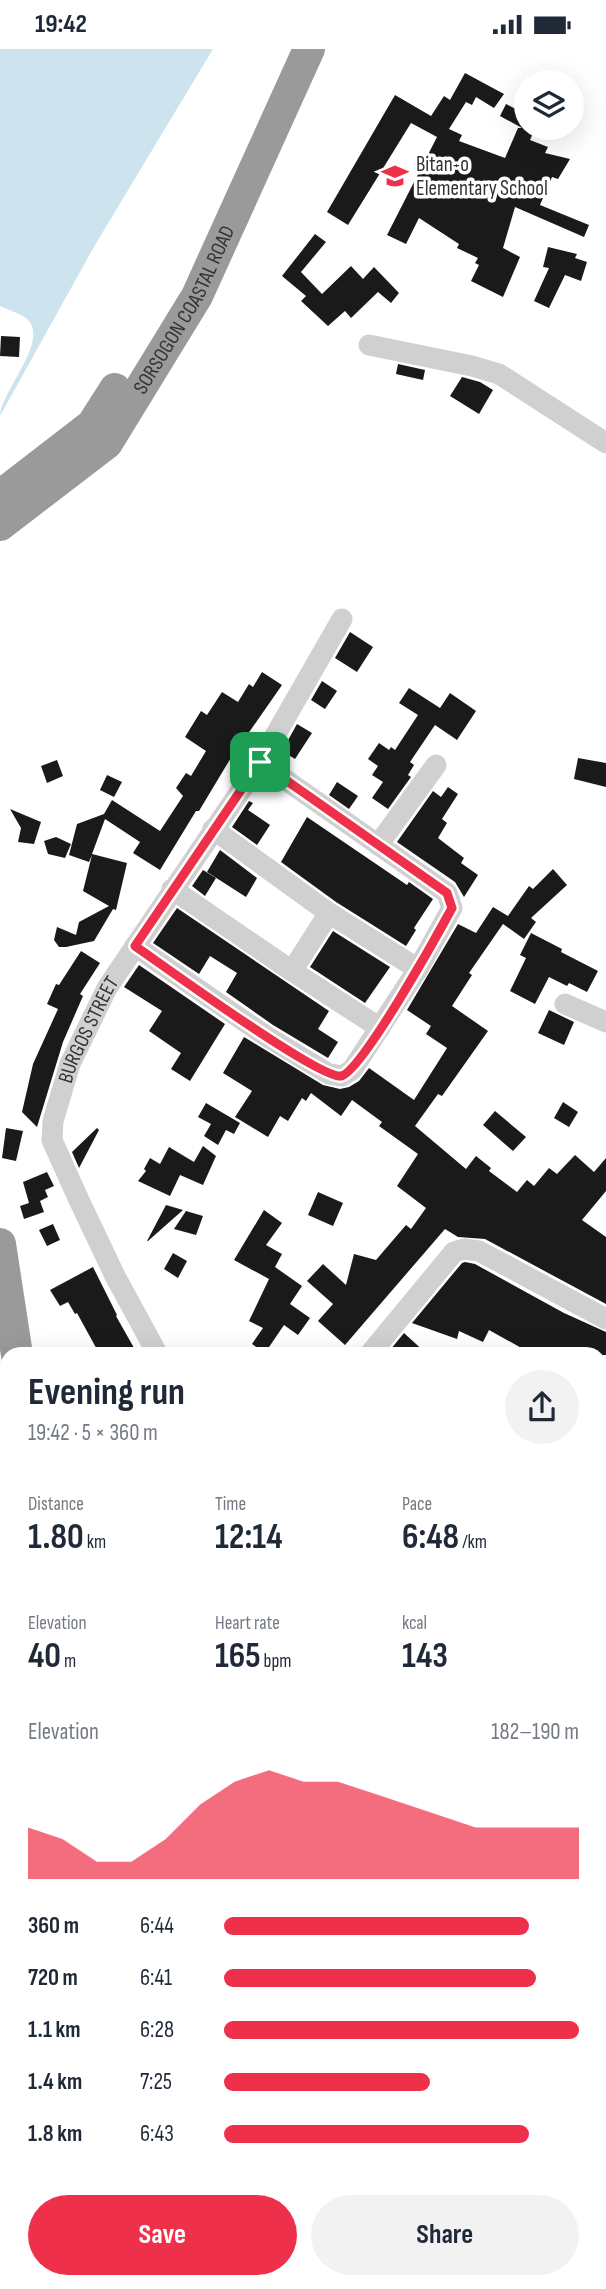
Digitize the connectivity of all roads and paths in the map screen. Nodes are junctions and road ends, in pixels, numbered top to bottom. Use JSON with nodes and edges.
{"nodes":[{"id":1,"x":289,"y":49,"type":"edge"},
{"id":2,"x":309,"y":49,"type":"edge"},
{"id":3,"x":369,"y":345,"type":"dead end"},
{"id":4,"x":606,"y":443,"type":"edge"},
{"id":5,"x":0,"y":496,"type":"edge"},
{"id":6,"x":0,"y":525,"type":"edge"},
{"id":7,"x":342,"y":619,"type":"dead end"},
{"id":8,"x":260,"y":762,"type":"junction"},
{"id":9,"x":436,"y":765,"type":"dead end"},
{"id":10,"x":213,"y":829,"type":"junction"},
{"id":11,"x":379,"y":845,"type":"junction"},
{"id":12,"x":172,"y":889,"type":"junction"},
{"id":13,"x":329,"y":913,"type":"junction"},
{"id":14,"x":135,"y":946,"type":"junction"},
{"id":15,"x":418,"y":969,"type":"junction"},
{"id":16,"x":292,"y":971,"type":"junction"},
{"id":17,"x":565,"y":1004,"type":"dead end"},
{"id":18,"x":606,"y":1023,"type":"edge"},
{"id":19,"x":380,"y":1028,"type":"junction"},
{"id":20,"x":0,"y":1244,"type":"edge"},
{"id":21,"x":606,"y":1319,"type":"edge"},
{"id":22,"x":16,"y":1347,"type":"edge"},
{"id":23,"x":154,"y":1347,"type":"edge"},
{"id":24,"x":376,"y":1347,"type":"edge"}],
"edges":[{"from":1,"to":5,"type":"highway","name":"SORSOGON COASTAL ROAD"},
{"from":2,"to":6,"type":"highway","name":"SORSOGON COASTAL ROAD"},
{"from":3,"to":4,"type":"street"},
{"from":7,"to":8,"type":"street","name":"BURGOS STREET"},
{"from":8,"to":10,"type":"street","name":"BURGOS STREET"},
{"from":8,"to":11,"type":"street"},
{"from":9,"to":11,"type":"street"},
{"from":10,"to":12,"type":"street","name":"BURGOS STREET"},
{"from":10,"to":13,"type":"street"},
{"from":11,"to":15,"type":"street"},
{"from":12,"to":14,"type":"street","name":"BURGOS STREET"},
{"from":12,"to":16,"type":"street"},
{"from":13,"to":15,"type":"street"},
{"from":13,"to":16,"type":"street"},
{"from":14,"to":19,"type":"street"},
{"from":14,"to":23,"type":"street","name":"BURGOS STREET"},
{"from":15,"to":19,"type":"street"},
{"from":16,"to":19,"type":"street"},
{"from":17,"to":18,"type":"street"},
{"from":20,"to":22,"type":"highway"},
{"from":21,"to":24,"type":"street"}]}
